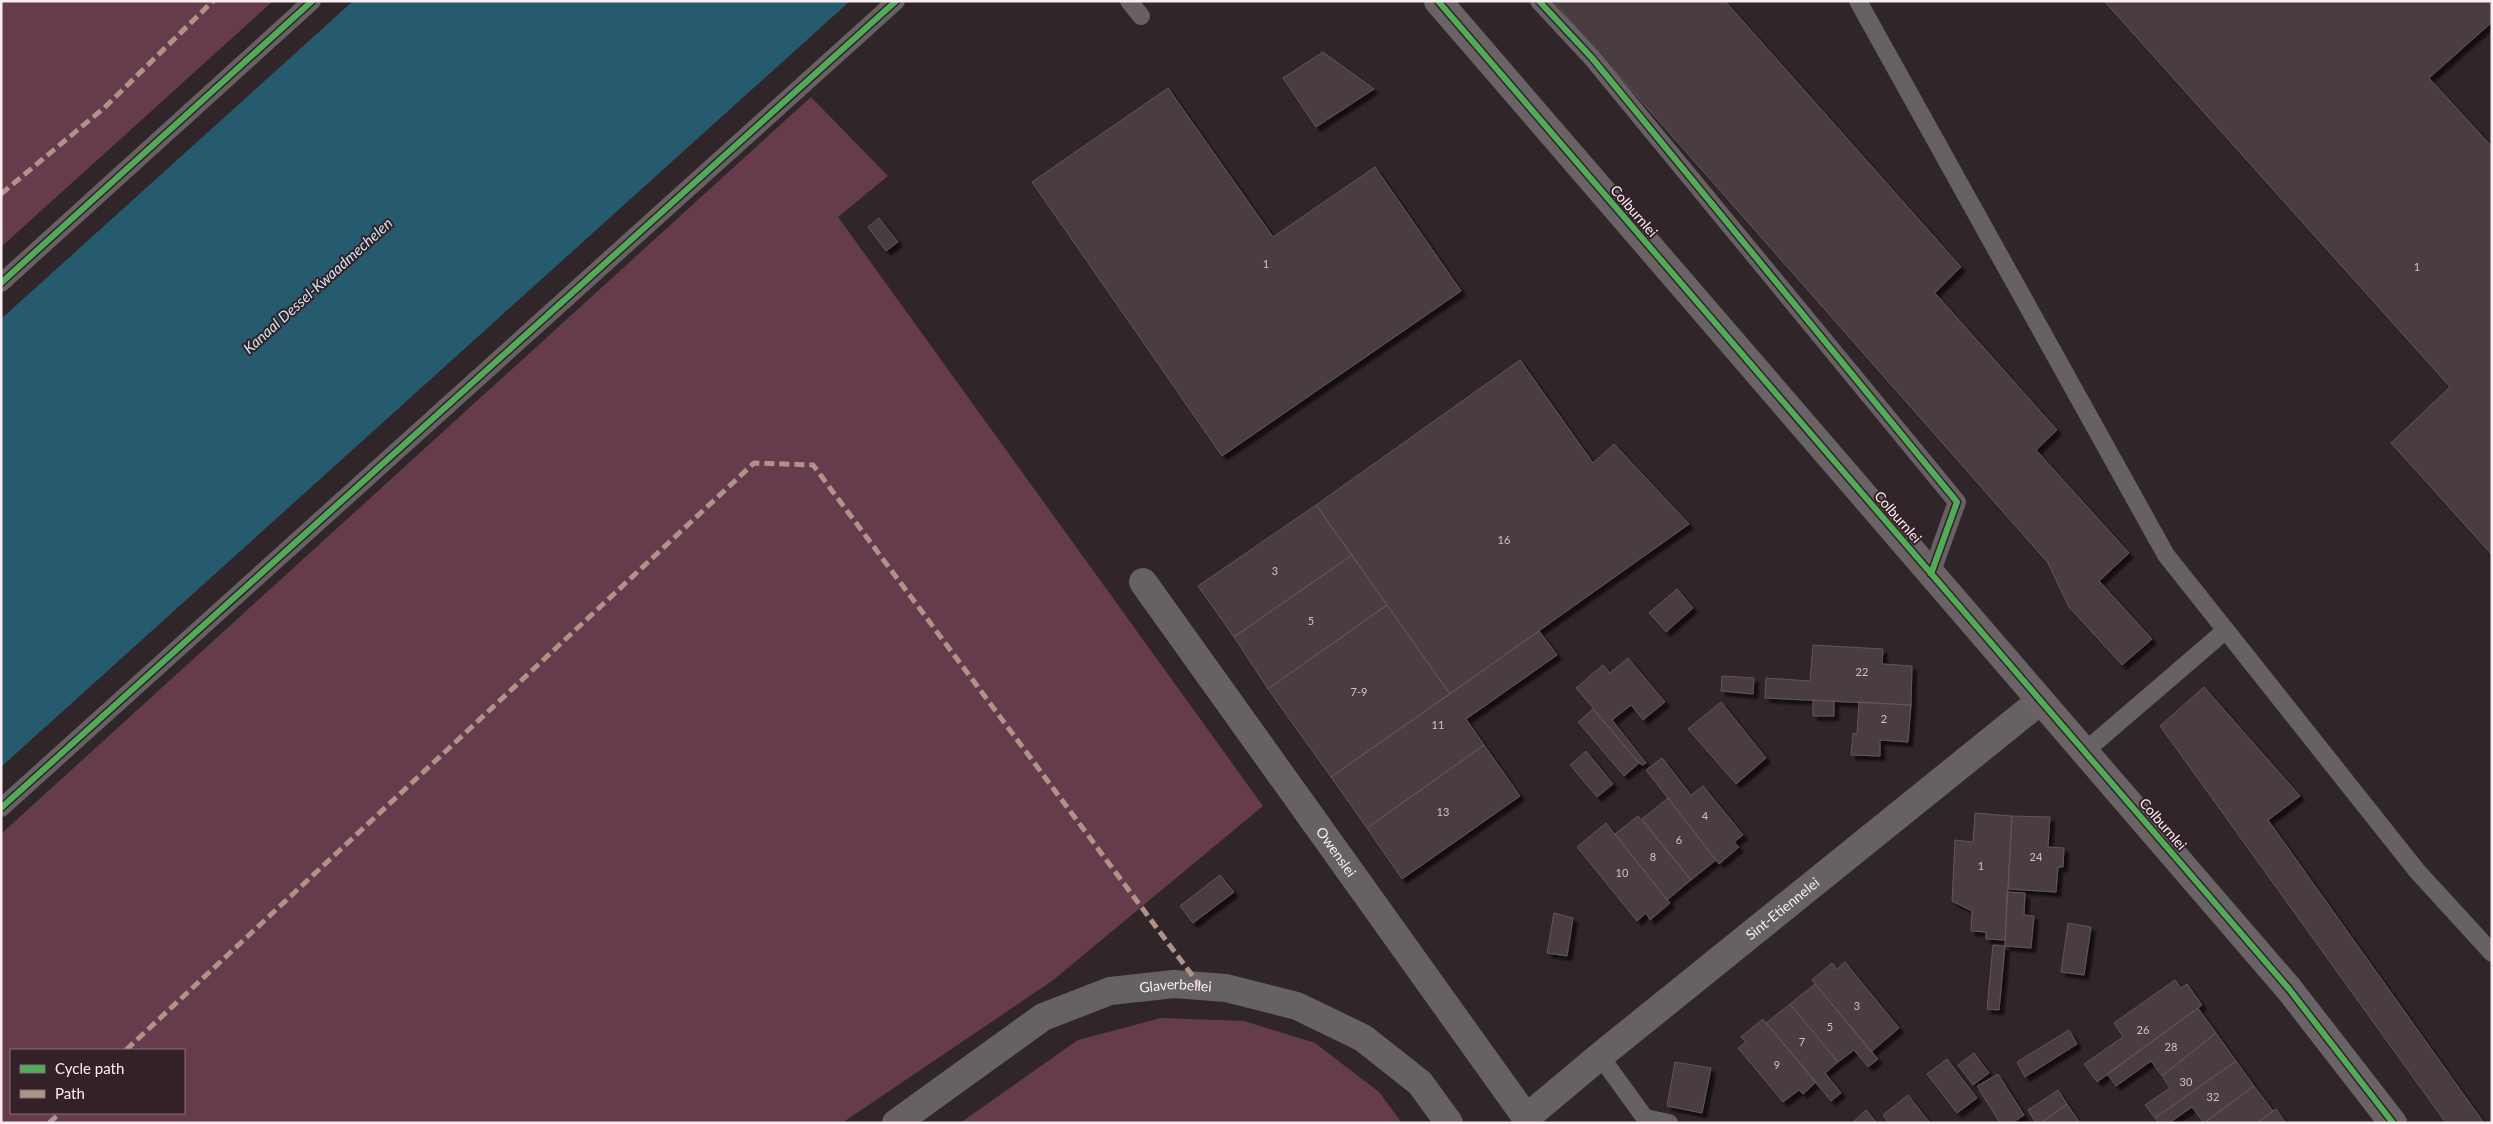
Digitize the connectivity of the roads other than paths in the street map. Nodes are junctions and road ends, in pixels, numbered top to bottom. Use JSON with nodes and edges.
{"nodes":[{"id":1,"x":312,"y":1,"type":"edge"},
{"id":2,"x":896,"y":1,"type":"edge"},
{"id":3,"x":1129,"y":1,"type":"edge"},
{"id":4,"x":1438,"y":1,"type":"edge"},
{"id":5,"x":1539,"y":1,"type":"edge"},
{"id":6,"x":1858,"y":1,"type":"edge"},
{"id":7,"x":1141,"y":16,"type":"dead end"},
{"id":8,"x":1,"y":283,"type":"edge"},
{"id":9,"x":1931,"y":574,"type":"junction"},
{"id":10,"x":1143,"y":582,"type":"dead end"},
{"id":11,"x":2226,"y":630,"type":"junction"},
{"id":12,"x":2040,"y":701,"type":"junction"},
{"id":13,"x":2084,"y":752,"type":"junction"},
{"id":14,"x":1,"y":808,"type":"edge"},
{"id":15,"x":2492,"y":953,"type":"edge"},
{"id":16,"x":1600,"y":1056,"type":"junction"},
{"id":17,"x":1528,"y":1120,"type":"edge"},
{"id":18,"x":896,"y":1123,"type":"edge"},
{"id":19,"x":1449,"y":1123,"type":"edge"},
{"id":20,"x":1670,"y":1123,"type":"edge"},
{"id":21,"x":2393,"y":1123,"type":"edge"}],
"edges":[{"from":1,"to":8,"type":"lane"},
{"from":2,"to":14,"type":"lane"},
{"from":3,"to":7,"type":"lane"},
{"from":4,"to":9,"type":"street","name":"Colburnlei"},
{"from":5,"to":9,"type":"lane"},
{"from":6,"to":11,"type":"lane"},
{"from":9,"to":12,"type":"street","name":"Colburnlei"},
{"from":10,"to":17,"type":"street","name":"Owenslei"},
{"from":11,"to":13,"type":"lane"},
{"from":11,"to":15,"type":"lane"},
{"from":12,"to":13,"type":"street","name":"Colburnlei"},
{"from":12,"to":16,"type":"street","name":"Sint-Etiennelei"},
{"from":13,"to":21,"type":"street","name":"Colburnlei"},
{"from":16,"to":17,"type":"street","name":"Sint-Etiennelei"},
{"from":16,"to":20,"type":"lane"},
{"from":18,"to":19,"type":"street","name":"Glaverbellei"}]}
